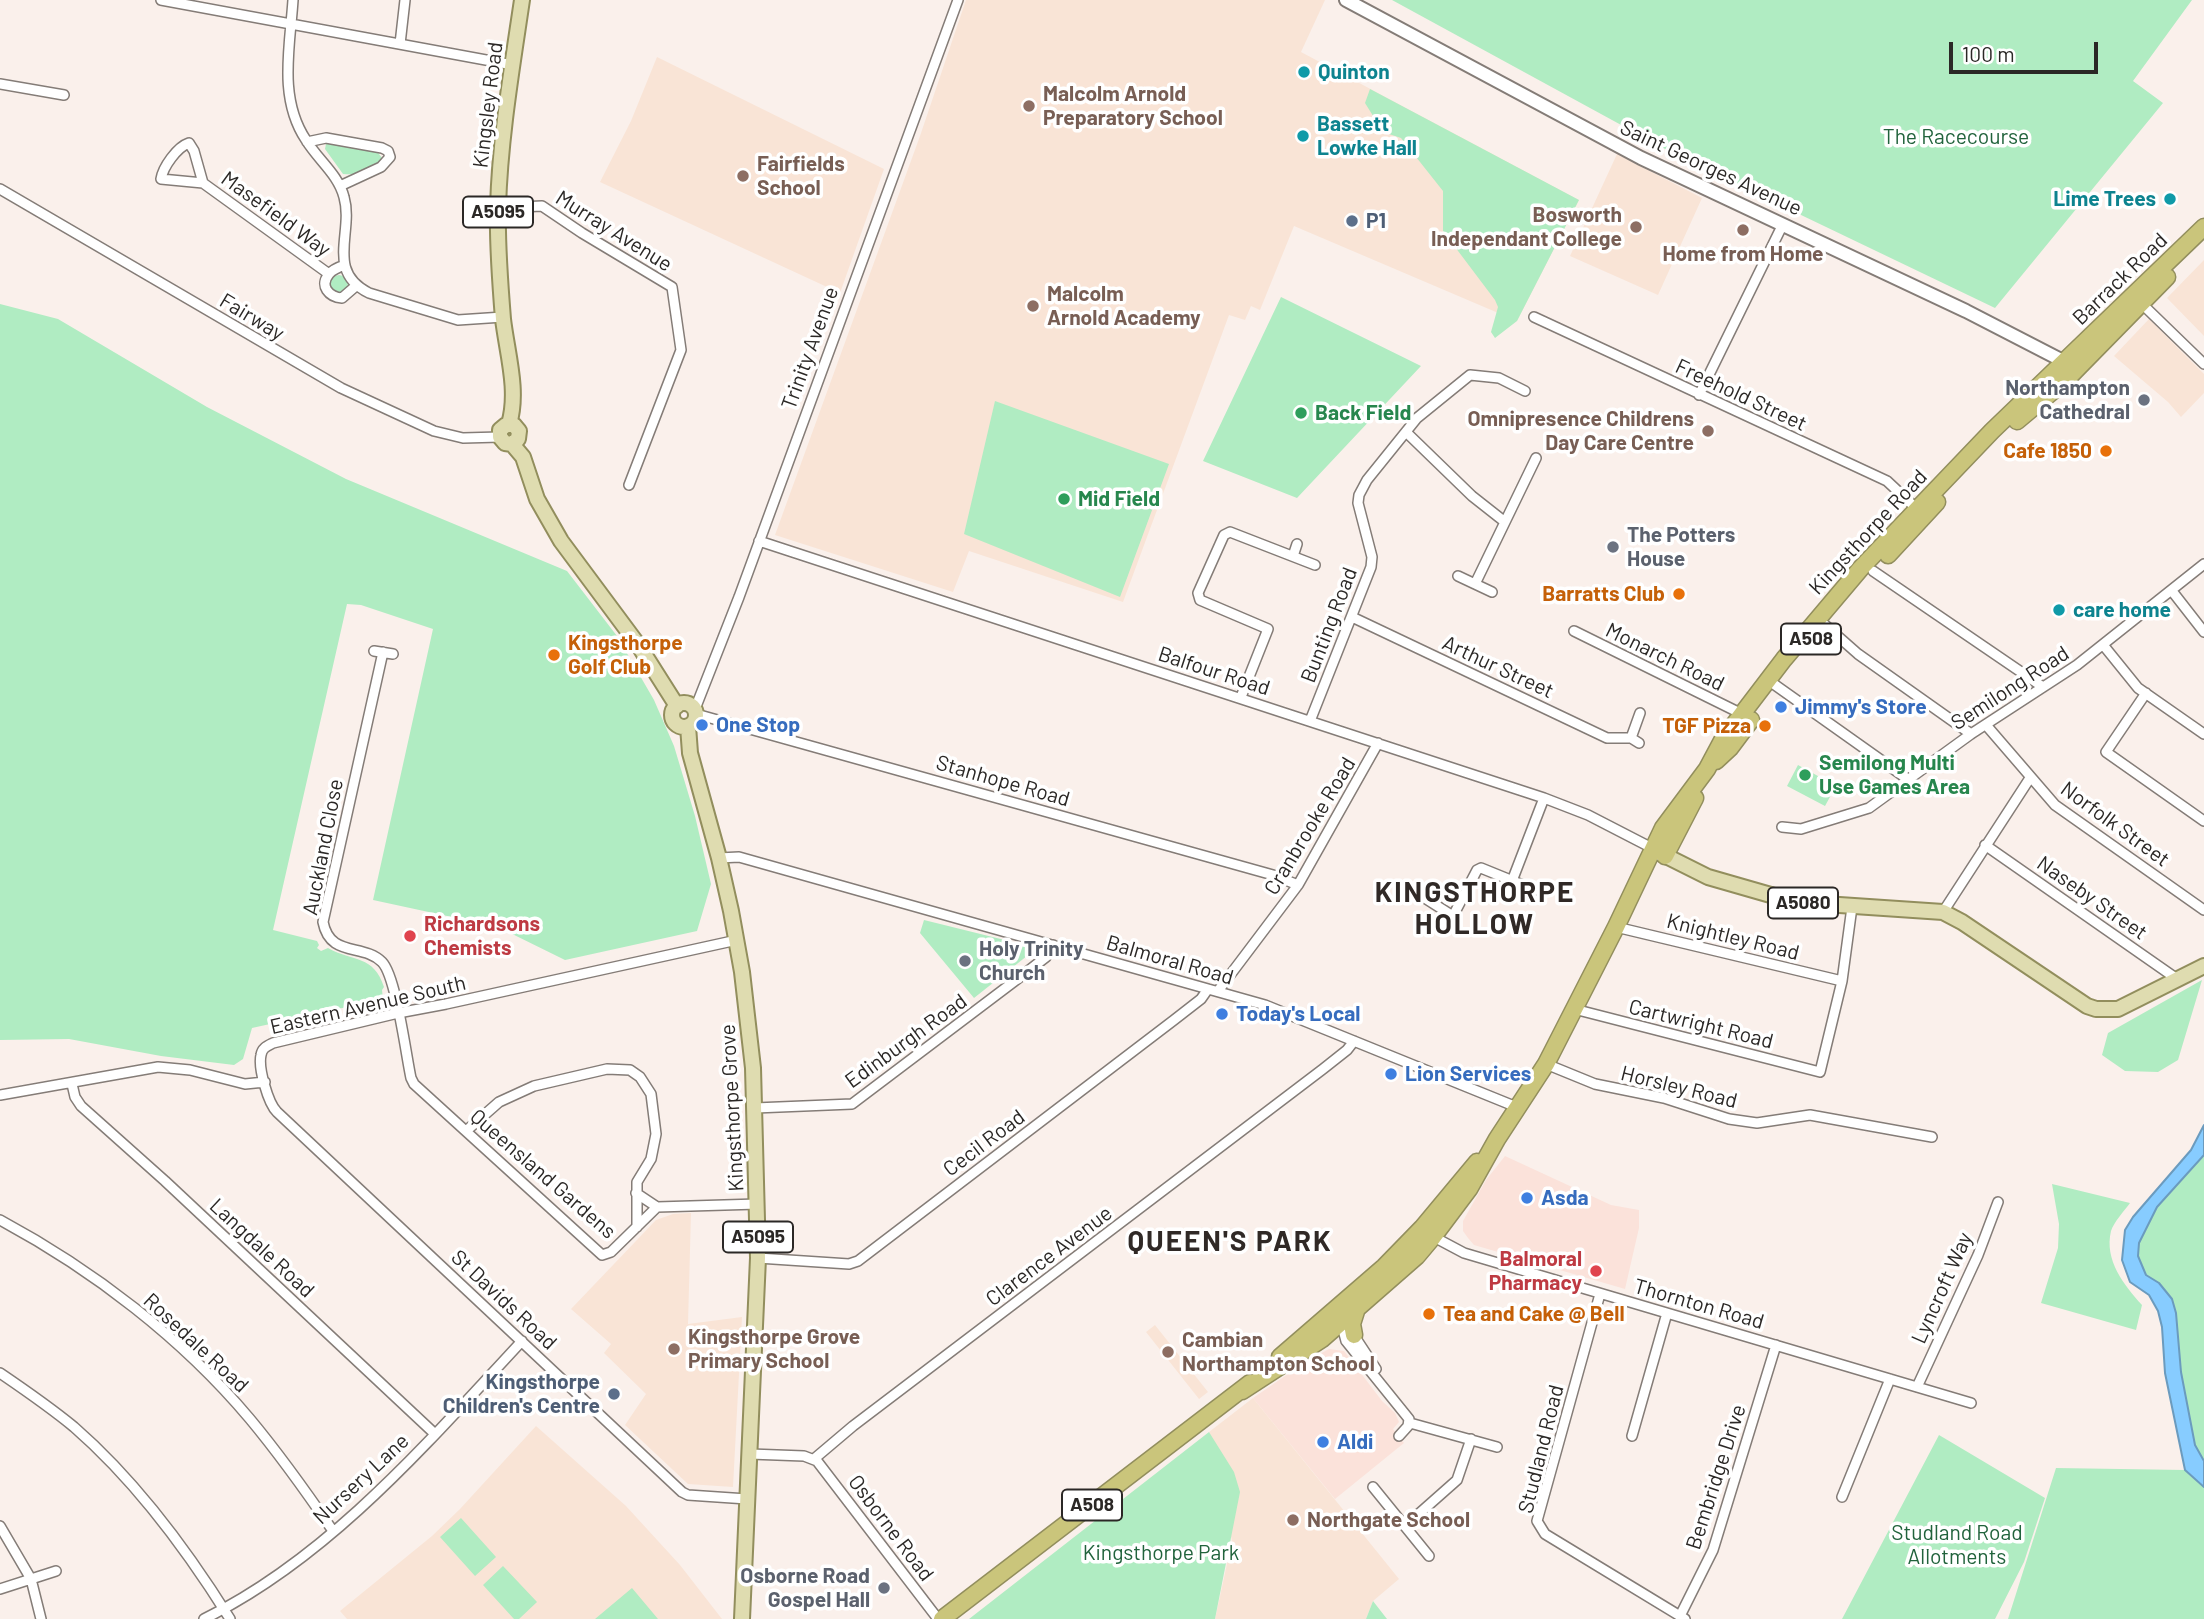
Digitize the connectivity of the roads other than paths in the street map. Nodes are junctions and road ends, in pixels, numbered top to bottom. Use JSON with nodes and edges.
{"nodes":[{"id":1,"x":161,"y":0,"type":"edge"},
{"id":2,"x":293,"y":0,"type":"edge"},
{"id":3,"x":405,"y":0,"type":"edge"},
{"id":4,"x":523,"y":0,"type":"edge"},
{"id":5,"x":958,"y":0,"type":"edge"},
{"id":6,"x":1346,"y":0,"type":"edge"},
{"id":7,"x":292,"y":24,"type":"junction"},
{"id":8,"x":400,"y":44,"type":"junction"},
{"id":9,"x":513,"y":65,"type":"junction"},
{"id":10,"x":0,"y":84,"type":"edge"},
{"id":11,"x":64,"y":95,"type":"dead end"},
{"id":12,"x":307,"y":142,"type":"junction"},
{"id":13,"x":203,"y":183,"type":"junction"},
{"id":14,"x":340,"y":186,"type":"junction"},
{"id":15,"x":0,"y":189,"type":"edge"},
{"id":16,"x":498,"y":208,"type":"junction"},
{"id":17,"x":1783,"y":223,"type":"junction"},
{"id":18,"x":2204,"y":227,"type":"edge"},
{"id":19,"x":2204,"y":241,"type":"edge"},
{"id":20,"x":345,"y":265,"type":"junction"},
{"id":21,"x":329,"y":274,"type":"junction"},
{"id":22,"x":357,"y":285,"type":"junction"},
{"id":23,"x":2141,"y":303,"type":"junction"},
{"id":24,"x":503,"y":317,"type":"junction"},
{"id":25,"x":1534,"y":317,"type":"dead end"},
{"id":26,"x":2114,"y":332,"type":"junction"},
{"id":27,"x":2063,"y":361,"type":"junction"},
{"id":28,"x":2204,"y":364,"type":"edge"},
{"id":29,"x":1525,"y":391,"type":"dead end"},
{"id":30,"x":1699,"y":395,"type":"junction"},
{"id":31,"x":1992,"y":431,"type":"joint"},
{"id":32,"x":1406,"y":432,"type":"junction"},
{"id":33,"x":506,"y":441,"type":"junction"},
{"id":34,"x":1536,"y":457,"type":"dead end"},
{"id":35,"x":629,"y":485,"type":"dead end"},
{"id":36,"x":1925,"y":510,"type":"junction"},
{"id":37,"x":1504,"y":522,"type":"junction"},
{"id":38,"x":760,"y":541,"type":"junction"},
{"id":39,"x":1297,"y":544,"type":"dead end"},
{"id":40,"x":1293,"y":556,"type":"junction"},
{"id":41,"x":2204,"y":564,"type":"edge"},
{"id":42,"x":1315,"y":565,"type":"dead end"},
{"id":43,"x":1873,"y":571,"type":"junction"},
{"id":44,"x":1458,"y":576,"type":"dead end"},
{"id":45,"x":1475,"y":584,"type":"junction"},
{"id":46,"x":2172,"y":591,"type":"junction"},
{"id":47,"x":1492,"y":592,"type":"dead end"},
{"id":48,"x":1352,"y":617,"type":"junction"},
{"id":49,"x":1824,"y":624,"type":"junction"},
{"id":50,"x":1574,"y":631,"type":"dead end"},
{"id":51,"x":2204,"y":632,"type":"edge"},
{"id":52,"x":2104,"y":646,"type":"junction"},
{"id":53,"x":383,"y":652,"type":"dead end"},
{"id":54,"x":1771,"y":683,"type":"junction"},
{"id":55,"x":2043,"y":687,"type":"junction"},
{"id":56,"x":2146,"y":694,"type":"junction"},
{"id":57,"x":1241,"y":697,"type":"junction"},
{"id":58,"x":677,"y":706,"type":"junction"},
{"id":59,"x":1640,"y":713,"type":"dead end"},
{"id":60,"x":1742,"y":714,"type":"junction"},
{"id":61,"x":693,"y":716,"type":"junction"},
{"id":62,"x":1310,"y":721,"type":"junction"},
{"id":63,"x":1986,"y":725,"type":"junction"},
{"id":64,"x":2204,"y":733,"type":"edge"},
{"id":65,"x":1971,"y":734,"type":"junction"},
{"id":66,"x":1378,"y":743,"type":"junction"},
{"id":67,"x":1707,"y":769,"type":"junction"},
{"id":68,"x":2030,"y":778,"type":"junction"},
{"id":69,"x":1909,"y":780,"type":"junction"},
{"id":70,"x":1544,"y":798,"type":"junction"},
{"id":71,"x":2204,"y":821,"type":"edge"},
{"id":72,"x":1782,"y":827,"type":"dead end"},
{"id":73,"x":1986,"y":845,"type":"junction"},
{"id":74,"x":1659,"y":852,"type":"junction"},
{"id":75,"x":719,"y":858,"type":"junction"},
{"id":76,"x":1512,"y":881,"type":"junction"},
{"id":77,"x":1298,"y":885,"type":"junction"},
{"id":78,"x":1412,"y":890,"type":"dead end"},
{"id":79,"x":1535,"y":890,"type":"dead end"},
{"id":80,"x":1852,"y":907,"type":"junction"},
{"id":81,"x":2204,"y":910,"type":"edge"},
{"id":82,"x":1943,"y":912,"type":"junction"},
{"id":83,"x":1616,"y":927,"type":"junction"},
{"id":84,"x":737,"y":940,"type":"junction"},
{"id":85,"x":1053,"y":945,"type":"junction"},
{"id":86,"x":2204,"y":966,"type":"edge"},
{"id":87,"x":2177,"y":979,"type":"junction"},
{"id":88,"x":1842,"y":981,"type":"junction"},
{"id":89,"x":1213,"y":990,"type":"junction"},
{"id":90,"x":1574,"y":1009,"type":"junction"},
{"id":91,"x":398,"y":1013,"type":"junction"},
{"id":92,"x":1354,"y":1041,"type":"junction"},
{"id":93,"x":1546,"y":1064,"type":"junction"},
{"id":94,"x":265,"y":1082,"type":"junction"},
{"id":95,"x":72,"y":1084,"type":"junction"},
{"id":96,"x":0,"y":1095,"type":"edge"},
{"id":97,"x":755,"y":1108,"type":"junction"},
{"id":98,"x":1519,"y":1108,"type":"junction"},
{"id":99,"x":466,"y":1130,"type":"junction"},
{"id":100,"x":1932,"y":1137,"type":"dead end"},
{"id":101,"x":636,"y":1194,"type":"junction"},
{"id":102,"x":1998,"y":1202,"type":"dead end"},
{"id":103,"x":758,"y":1204,"type":"junction"},
{"id":104,"x":657,"y":1207,"type":"junction"},
{"id":105,"x":0,"y":1220,"type":"edge"},
{"id":106,"x":637,"y":1227,"type":"junction"},
{"id":107,"x":1428,"y":1233,"type":"junction"},
{"id":108,"x":758,"y":1258,"type":"junction"},
{"id":109,"x":1600,"y":1294,"type":"junction"},
{"id":110,"x":1351,"y":1305,"type":"junction"},
{"id":111,"x":1667,"y":1313,"type":"junction"},
{"id":112,"x":1341,"y":1322,"type":"junction"},
{"id":113,"x":1316,"y":1335,"type":"junction"},
{"id":114,"x":1350,"y":1338,"type":"junction"},
{"id":115,"x":522,"y":1341,"type":"junction"},
{"id":116,"x":1776,"y":1345,"type":"junction"},
{"id":117,"x":0,"y":1373,"type":"edge"},
{"id":118,"x":1890,"y":1379,"type":"junction"},
{"id":119,"x":1916,"y":1387,"type":"junction"},
{"id":120,"x":1971,"y":1403,"type":"dead end"},
{"id":121,"x":1410,"y":1423,"type":"junction"},
{"id":122,"x":435,"y":1434,"type":"junction"},
{"id":123,"x":1399,"y":1436,"type":"dead end"},
{"id":124,"x":1632,"y":1436,"type":"dead end"},
{"id":125,"x":1471,"y":1439,"type":"junction"},
{"id":126,"x":1497,"y":1447,"type":"dead end"},
{"id":127,"x":750,"y":1454,"type":"junction"},
{"id":128,"x":814,"y":1459,"type":"junction"},
{"id":129,"x":1373,"y":1487,"type":"dead end"},
{"id":130,"x":1842,"y":1497,"type":"dead end"},
{"id":131,"x":747,"y":1499,"type":"junction"},
{"id":132,"x":0,"y":1526,"type":"edge"},
{"id":133,"x":1405,"y":1526,"type":"junction"},
{"id":134,"x":332,"y":1531,"type":"junction"},
{"id":135,"x":1429,"y":1556,"type":"dead end"},
{"id":136,"x":55,"y":1571,"type":"dead end"},
{"id":137,"x":31,"y":1579,"type":"junction"},
{"id":138,"x":0,"y":1589,"type":"edge"},
{"id":139,"x":223,"y":1609,"type":"junction"},
{"id":140,"x":1683,"y":1618,"type":"edge"},
{"id":141,"x":41,"y":1619,"type":"edge"},
{"id":142,"x":204,"y":1619,"type":"edge"},
{"id":143,"x":230,"y":1619,"type":"edge"},
{"id":144,"x":742,"y":1619,"type":"edge"},
{"id":145,"x":940,"y":1619,"type":"edge"}],
"edges":[{"from":1,"to":7,"type":"street"},
{"from":2,"to":7,"type":"street"},
{"from":3,"to":8,"type":"street"},
{"from":4,"to":9,"type":"main road","name":"Kingsley Road","number":"A5095"},
{"from":5,"to":38,"type":"street","name":"Trinity Avenue"},
{"from":6,"to":17,"type":"street","name":"Saint Georges Avenue"},
{"from":7,"to":8,"type":"street"},
{"from":7,"to":12,"type":"street"},
{"from":8,"to":9,"type":"street"},
{"from":9,"to":16,"type":"main road","name":"Kingsley Road","number":"A5095"},
{"from":10,"to":11,"type":"street"},
{"from":12,"to":14,"type":"street"},
{"from":12,"to":14,"type":"street"},
{"from":13,"to":13,"type":"street","name":"Masefield Way"},
{"from":13,"to":21,"type":"street","name":"Masefield Way"},
{"from":14,"to":20,"type":"street","name":"Masefield Way"},
{"from":15,"to":33,"type":"street","name":"Fairway"},
{"from":16,"to":24,"type":"main road","name":"Kingsley Road","number":"A5095"},
{"from":16,"to":35,"type":"street","name":"Murray Avenue"},
{"from":17,"to":27,"type":"street","name":"Saint Georges Avenue"},
{"from":17,"to":30,"type":"street"},
{"from":18,"to":27,"type":"highway","name":"Barrack Road","number":"A508"},
{"from":19,"to":23,"type":"highway","name":"Barrack Road","number":"A508"},
{"from":20,"to":21,"type":"street","name":"Masefield Way"},
{"from":20,"to":22,"type":"street","name":"Masefield Way"},
{"from":21,"to":22,"type":"street","name":"Masefield Way"},
{"from":22,"to":24,"type":"street"},
{"from":23,"to":26,"type":"highway","name":"Barrack Road","number":"A508"},
{"from":23,"to":28,"type":"street"},
{"from":24,"to":33,"type":"main road","name":"Kingsley Road","number":"A5095"},
{"from":25,"to":30,"type":"street","name":"Freehold Street"},
{"from":26,"to":27,"type":"highway","name":"Barrack Road"},
{"from":26,"to":36,"type":"highway","name":"Barrack Road","number":"A508"},
{"from":27,"to":31,"type":"highway","name":"Barrack Road","number":"A508"},
{"from":29,"to":32,"type":"street","name":"Bunting Road"},
{"from":30,"to":36,"type":"street","name":"Freehold Street"},
{"from":31,"to":36,"type":"highway","name":"Kingsthorpe Road","number":"A508"},
{"from":32,"to":37,"type":"street"},
{"from":32,"to":48,"type":"street","name":"Bunting Road"},
{"from":33,"to":58,"type":"main road","name":"Kingsley Road","number":"A5095"},
{"from":34,"to":37,"type":"street"},
{"from":36,"to":43,"type":"highway","name":"Kingsthorpe Road","number":"A508"},
{"from":36,"to":54,"type":"highway","name":"Kingsthorpe Road","number":"A508"},
{"from":37,"to":45,"type":"street"},
{"from":38,"to":57,"type":"street","name":"Balfour Road"},
{"from":38,"to":61,"type":"street","name":"Trinity Avenue"},
{"from":39,"to":40,"type":"street"},
{"from":40,"to":42,"type":"street"},
{"from":40,"to":57,"type":"street"},
{"from":41,"to":46,"type":"street","name":"Semilong Road"},
{"from":43,"to":49,"type":"highway","name":"Kingsthorpe Road","number":"A508"},
{"from":43,"to":55,"type":"street"},
{"from":44,"to":45,"type":"street"},
{"from":45,"to":47,"type":"street"},
{"from":46,"to":51,"type":"street"},
{"from":46,"to":52,"type":"street","name":"Semilong Road"},
{"from":48,"to":59,"type":"street","name":"Arthur Street"},
{"from":48,"to":62,"type":"street","name":"Bunting Road"},
{"from":49,"to":54,"type":"highway","name":"Kingsthorpe Road","number":"A508"},
{"from":49,"to":65,"type":"street"},
{"from":50,"to":60,"type":"street","name":"Monarch Road"},
{"from":52,"to":55,"type":"street","name":"Semilong Road"},
{"from":52,"to":56,"type":"street"},
{"from":53,"to":91,"type":"street","name":"Auckland Close"},
{"from":54,"to":60,"type":"highway","name":"Kingsthorpe Road","number":"A508"},
{"from":54,"to":67,"type":"highway","name":"Kingsthorpe Road","number":"A508"},
{"from":54,"to":69,"type":"street"},
{"from":55,"to":63,"type":"street","name":"Semilong Road"},
{"from":56,"to":64,"type":"street"},
{"from":56,"to":71,"type":"street"},
{"from":57,"to":62,"type":"street","name":"Balfour Road"},
{"from":58,"to":61,"type":"main road"},
{"from":58,"to":61,"type":"main road"},
{"from":60,"to":67,"type":"highway","name":"Kingsthorpe Road","number":"A508"},
{"from":61,"to":75,"type":"main road","name":"Kingsthorpe Grove","number":"A5095"},
{"from":61,"to":77,"type":"street","name":"Stanhope Road"},
{"from":62,"to":66,"type":"street","name":"Balfour Road"},
{"from":63,"to":65,"type":"street","name":"Semilong Road"},
{"from":63,"to":68,"type":"street","name":"Norfolk Street"},
{"from":65,"to":69,"type":"street","name":"Semilong Road"},
{"from":66,"to":70,"type":"street","name":"Balfour Road"},
{"from":66,"to":77,"type":"street","name":"Cranbrooke Road"},
{"from":67,"to":74,"type":"highway","name":"Kingsthorpe Road","number":"A508"},
{"from":68,"to":73,"type":"street"},
{"from":68,"to":81,"type":"street","name":"Norfolk Street"},
{"from":69,"to":72,"type":"street","name":"Semilong Road"},
{"from":70,"to":74,"type":"street","name":"Balfour Road"},
{"from":70,"to":76,"type":"street"},
{"from":73,"to":82,"type":"street"},
{"from":73,"to":87,"type":"street","name":"Naseby Street"},
{"from":74,"to":80,"type":"main road","number":"A5080"},
{"from":74,"to":83,"type":"highway","number":"A508"},
{"from":75,"to":84,"type":"main road","name":"Kingsthorpe Grove","number":"A5095"},
{"from":75,"to":85,"type":"street","name":"Balmoral Road"},
{"from":76,"to":78,"type":"street"},
{"from":76,"to":79,"type":"street"},
{"from":77,"to":89,"type":"street","name":"Cranbrooke Road"},
{"from":80,"to":82,"type":"main road","number":"A5080"},
{"from":80,"to":88,"type":"street"},
{"from":82,"to":87,"type":"main road","number":"A5080"},
{"from":83,"to":88,"type":"street","name":"Knightley Road"},
{"from":83,"to":90,"type":"highway","number":"A508"},
{"from":84,"to":91,"type":"street","name":"Eastern Avenue South"},
{"from":84,"to":97,"type":"main road","name":"Kingsthorpe Grove","number":"A5095"},
{"from":85,"to":89,"type":"street","name":"Balmoral Road"},
{"from":85,"to":97,"type":"street","name":"Edinburgh Road"},
{"from":86,"to":87,"type":"main road","number":"A5080"},
{"from":88,"to":90,"type":"street","name":"Cartwright Road"},
{"from":89,"to":92,"type":"street","name":"Balmoral Road"},
{"from":89,"to":108,"type":"street","name":"Cecil Road"},
{"from":90,"to":93,"type":"highway","number":"A508"},
{"from":91,"to":94,"type":"street","name":"Eastern Avenue South"},
{"from":91,"to":99,"type":"street","name":"Queensland Gardens"},
{"from":92,"to":98,"type":"street","name":"Balmoral Road"},
{"from":92,"to":128,"type":"street","name":"Clarence Avenue"},
{"from":93,"to":98,"type":"highway","number":"A508"},
{"from":93,"to":100,"type":"street","name":"Horsley Road"},
{"from":94,"to":95,"type":"street"},
{"from":94,"to":115,"type":"street","name":"St Davids Road"},
{"from":95,"to":96,"type":"street"},
{"from":95,"to":122,"type":"street","name":"Langdale Road"},
{"from":97,"to":103,"type":"main road","name":"Kingsthorpe Grove","number":"A5095"},
{"from":98,"to":107,"type":"highway","number":"A508"},
{"from":99,"to":101,"type":"street"},
{"from":99,"to":106,"type":"street","name":"Queensland Gardens"},
{"from":101,"to":104,"type":"street"},
{"from":101,"to":106,"type":"street"},
{"from":102,"to":119,"type":"street","name":"Lyncroft Way"},
{"from":103,"to":104,"type":"street"},
{"from":103,"to":108,"type":"main road","name":"Kingsthorpe Grove","number":"A5095"},
{"from":104,"to":106,"type":"street","name":"Queensland Gardens"},
{"from":105,"to":134,"type":"street","name":"Rosedale Road"},
{"from":107,"to":109,"type":"street","name":"Thornton Road"},
{"from":107,"to":110,"type":"highway","number":"A508"},
{"from":107,"to":110,"type":"highway","number":"A508"},
{"from":108,"to":127,"type":"main road","name":"Kingsthorpe Grove","number":"A5095"},
{"from":109,"to":111,"type":"street","name":"Thornton Road"},
{"from":109,"to":140,"type":"street","name":"Studland Road"},
{"from":110,"to":112,"type":"highway","number":"A508"},
{"from":110,"to":113,"type":"highway","number":"A508"},
{"from":110,"to":114,"type":"highway"},
{"from":111,"to":116,"type":"street","name":"Thornton Road"},
{"from":111,"to":124,"type":"street"},
{"from":112,"to":113,"type":"highway"},
{"from":112,"to":114,"type":"street"},
{"from":113,"to":114,"type":"highway"},
{"from":113,"to":145,"type":"highway","number":"A508"},
{"from":114,"to":121,"type":"street"},
{"from":115,"to":122,"type":"street","name":"Nursery Lane"},
{"from":115,"to":131,"type":"street","name":"St Davids Road"},
{"from":116,"to":118,"type":"street","name":"Thornton Road"},
{"from":116,"to":140,"type":"street","name":"Bembridge Drive"},
{"from":117,"to":139,"type":"street"},
{"from":118,"to":119,"type":"street","name":"Thornton Road"},
{"from":118,"to":130,"type":"street"},
{"from":119,"to":120,"type":"street","name":"Thornton Road"},
{"from":121,"to":123,"type":"street"},
{"from":121,"to":125,"type":"street"},
{"from":122,"to":134,"type":"street","name":"Nursery Lane"},
{"from":125,"to":126,"type":"street"},
{"from":125,"to":133,"type":"street"},
{"from":127,"to":128,"type":"street"},
{"from":127,"to":131,"type":"main road","name":"Kingsthorpe Grove","number":"A5095"},
{"from":128,"to":145,"type":"street","name":"Osborne Road"},
{"from":129,"to":133,"type":"street"},
{"from":131,"to":144,"type":"main road","name":"Kingsthorpe Grove","number":"A5095"},
{"from":132,"to":137,"type":"street"},
{"from":133,"to":135,"type":"street"},
{"from":134,"to":139,"type":"street","name":"Nursery Lane"},
{"from":136,"to":137,"type":"street"},
{"from":137,"to":138,"type":"street"},
{"from":137,"to":141,"type":"street"},
{"from":139,"to":142,"type":"street","name":"Nursery Lane"},
{"from":139,"to":143,"type":"street"}]}
